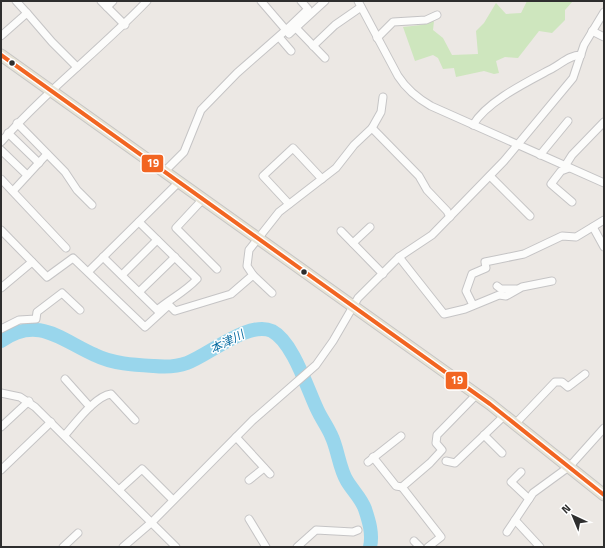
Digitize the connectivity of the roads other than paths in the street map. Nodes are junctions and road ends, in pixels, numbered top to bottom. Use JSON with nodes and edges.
{"nodes":[{"id":1,"x":16,"y":1,"type":"edge"},
{"id":2,"x":101,"y":1,"type":"edge"},
{"id":3,"x":113,"y":1,"type":"edge"},
{"id":4,"x":147,"y":1,"type":"edge"},
{"id":5,"x":261,"y":1,"type":"edge"},
{"id":6,"x":301,"y":1,"type":"edge"},
{"id":7,"x":325,"y":1,"type":"edge"},
{"id":8,"x":359,"y":4,"type":"edge"},
{"id":9,"x":107,"y":7,"type":"junction"},
{"id":10,"x":604,"y":12,"type":"edge"},
{"id":11,"x":27,"y":13,"type":"junction"},
{"id":12,"x":437,"y":15,"type":"dead end"},
{"id":13,"x":125,"y":25,"type":"junction"},
{"id":14,"x":296,"y":28,"type":"junction"},
{"id":15,"x":286,"y":30,"type":"junction"},
{"id":16,"x":592,"y":31,"type":"junction"},
{"id":17,"x":1,"y":36,"type":"edge"},
{"id":18,"x":604,"y":37,"type":"edge"},
{"id":19,"x":279,"y":38,"type":"junction"},
{"id":20,"x":377,"y":38,"type":"junction"},
{"id":21,"x":313,"y":46,"type":"junction"},
{"id":22,"x":291,"y":51,"type":"dead end"},
{"id":23,"x":1,"y":55,"type":"edge"},
{"id":24,"x":580,"y":55,"type":"junction"},
{"id":25,"x":325,"y":58,"type":"dead end"},
{"id":26,"x":77,"y":67,"type":"junction"},
{"id":27,"x":51,"y":91,"type":"junction"},
{"id":28,"x":383,"y":98,"type":"dead end"},
{"id":29,"x":568,"y":121,"type":"dead end"},
{"id":30,"x":604,"y":122,"type":"edge"},
{"id":31,"x":17,"y":123,"type":"junction"},
{"id":32,"x":473,"y":125,"type":"junction"},
{"id":33,"x":372,"y":128,"type":"junction"},
{"id":34,"x":601,"y":132,"type":"edge"},
{"id":35,"x":8,"y":133,"type":"junction"},
{"id":36,"x":1,"y":142,"type":"edge"},
{"id":37,"x":518,"y":145,"type":"junction"},
{"id":38,"x":1,"y":150,"type":"edge"},
{"id":39,"x":47,"y":154,"type":"junction"},
{"id":40,"x":540,"y":155,"type":"junction"},
{"id":41,"x":39,"y":163,"type":"junction"},
{"id":42,"x":567,"y":167,"type":"junction"},
{"id":43,"x":165,"y":171,"type":"junction"},
{"id":44,"x":27,"y":175,"type":"junction"},
{"id":45,"x":490,"y":176,"type":"junction"},
{"id":46,"x":1,"y":179,"type":"edge"},
{"id":47,"x":322,"y":179,"type":"junction"},
{"id":48,"x":179,"y":182,"type":"junction"},
{"id":49,"x":604,"y":183,"type":"edge"},
{"id":50,"x":12,"y":191,"type":"junction"},
{"id":51,"x":203,"y":199,"type":"junction"},
{"id":52,"x":572,"y":202,"type":"dead end"},
{"id":53,"x":289,"y":204,"type":"junction"},
{"id":54,"x":92,"y":205,"type":"dead end"},
{"id":55,"x":530,"y":216,"type":"dead end"},
{"id":56,"x":450,"y":217,"type":"junction"},
{"id":57,"x":604,"y":220,"type":"edge"},
{"id":58,"x":139,"y":222,"type":"junction"},
{"id":59,"x":370,"y":227,"type":"dead end"},
{"id":60,"x":593,"y":227,"type":"junction"},
{"id":61,"x":1,"y":230,"type":"edge"},
{"id":62,"x":341,"y":231,"type":"dead end"},
{"id":63,"x":260,"y":238,"type":"junction"},
{"id":64,"x":157,"y":240,"type":"junction"},
{"id":65,"x":353,"y":243,"type":"junction"},
{"id":66,"x":604,"y":247,"type":"edge"},
{"id":67,"x":66,"y":248,"type":"dead end"},
{"id":68,"x":104,"y":257,"type":"junction"},
{"id":69,"x":175,"y":257,"type":"junction"},
{"id":70,"x":399,"y":257,"type":"junction"},
{"id":71,"x":32,"y":262,"type":"junction"},
{"id":72,"x":91,"y":269,"type":"dead end"},
{"id":73,"x":217,"y":269,"type":"dead end"},
{"id":74,"x":383,"y":274,"type":"junction"},
{"id":75,"x":122,"y":275,"type":"junction"},
{"id":76,"x":253,"y":275,"type":"junction"},
{"id":77,"x":552,"y":281,"type":"dead end"},
{"id":78,"x":497,"y":286,"type":"dead end"},
{"id":79,"x":522,"y":287,"type":"junction"},
{"id":80,"x":1,"y":288,"type":"edge"},
{"id":81,"x":139,"y":292,"type":"junction"},
{"id":82,"x":272,"y":293,"type":"dead end"},
{"id":83,"x":353,"y":305,"type":"junction"},
{"id":84,"x":473,"y":305,"type":"junction"},
{"id":85,"x":80,"y":310,"type":"dead end"},
{"id":86,"x":1,"y":329,"type":"edge"},
{"id":87,"x":585,"y":374,"type":"dead end"},
{"id":88,"x":65,"y":379,"type":"dead end"},
{"id":89,"x":1,"y":393,"type":"edge"},
{"id":90,"x":477,"y":394,"type":"junction"},
{"id":91,"x":29,"y":401,"type":"junction"},
{"id":92,"x":90,"y":407,"type":"junction"},
{"id":93,"x":505,"y":415,"type":"junction"},
{"id":94,"x":135,"y":420,"type":"dead end"},
{"id":95,"x":51,"y":422,"type":"junction"},
{"id":96,"x":516,"y":424,"type":"junction"},
{"id":97,"x":1,"y":427,"type":"edge"},
{"id":98,"x":604,"y":428,"type":"edge"},
{"id":99,"x":65,"y":435,"type":"junction"},
{"id":100,"x":484,"y":435,"type":"junction"},
{"id":101,"x":401,"y":436,"type":"dead end"},
{"id":102,"x":236,"y":437,"type":"junction"},
{"id":103,"x":502,"y":453,"type":"dead end"},
{"id":104,"x":446,"y":461,"type":"dead end"},
{"id":105,"x":570,"y":466,"type":"junction"},
{"id":106,"x":264,"y":468,"type":"junction"},
{"id":107,"x":1,"y":470,"type":"edge"},
{"id":108,"x":521,"y":472,"type":"dead end"},
{"id":109,"x":270,"y":474,"type":"dead end"},
{"id":110,"x":249,"y":480,"type":"dead end"},
{"id":111,"x":402,"y":487,"type":"junction"},
{"id":112,"x":120,"y":489,"type":"junction"},
{"id":113,"x":604,"y":495,"type":"edge"},
{"id":114,"x":529,"y":498,"type":"junction"},
{"id":115,"x":173,"y":500,"type":"junction"},
{"id":116,"x":249,"y":519,"type":"dead end"},
{"id":117,"x":515,"y":520,"type":"junction"},
{"id":118,"x":152,"y":522,"type":"junction"},
{"id":119,"x":358,"y":530,"type":"dead end"},
{"id":120,"x":507,"y":532,"type":"dead end"},
{"id":121,"x":78,"y":533,"type":"dead end"},
{"id":122,"x":414,"y":540,"type":"dead end"},
{"id":123,"x":438,"y":544,"type":"edge"},
{"id":124,"x":63,"y":547,"type":"edge"},
{"id":125,"x":123,"y":547,"type":"edge"},
{"id":126,"x":176,"y":547,"type":"edge"},
{"id":127,"x":266,"y":547,"type":"edge"},
{"id":128,"x":297,"y":547,"type":"edge"},
{"id":129,"x":420,"y":547,"type":"edge"},
{"id":130,"x":428,"y":547,"type":"edge"},
{"id":131,"x":540,"y":547,"type":"edge"}],
"edges":[{"from":1,"to":11,"type":"street"},
{"from":2,"to":9,"type":"street"},
{"from":3,"to":9,"type":"street"},
{"from":4,"to":13,"type":"street"},
{"from":5,"to":15,"type":"street"},
{"from":6,"to":15,"type":"street"},
{"from":7,"to":14,"type":"street"},
{"from":8,"to":20,"type":"street"},
{"from":8,"to":21,"type":"street"},
{"from":9,"to":13,"type":"street"},
{"from":10,"to":16,"type":"street"},
{"from":11,"to":17,"type":"street"},
{"from":11,"to":26,"type":"street"},
{"from":12,"to":20,"type":"street"},
{"from":13,"to":26,"type":"street"},
{"from":14,"to":15,"type":"street"},
{"from":14,"to":21,"type":"street"},
{"from":15,"to":19,"type":"street"},
{"from":16,"to":18,"type":"street"},
{"from":16,"to":24,"type":"street"},
{"from":19,"to":22,"type":"street"},
{"from":19,"to":43,"type":"street"},
{"from":20,"to":32,"type":"street"},
{"from":21,"to":25,"type":"street"},
{"from":23,"to":27,"type":"main road"},
{"from":24,"to":32,"type":"street"},
{"from":24,"to":37,"type":"street"},
{"from":26,"to":27,"type":"street"},
{"from":27,"to":31,"type":"street"},
{"from":27,"to":43,"type":"main road"},
{"from":28,"to":33,"type":"street"},
{"from":29,"to":40,"type":"street"},
{"from":30,"to":34,"type":"street"},
{"from":31,"to":35,"type":"street"},
{"from":31,"to":39,"type":"street"},
{"from":32,"to":37,"type":"street"},
{"from":33,"to":47,"type":"street"},
{"from":33,"to":56,"type":"street"},
{"from":34,"to":42,"type":"street"},
{"from":35,"to":36,"type":"street"},
{"from":35,"to":41,"type":"street"},
{"from":37,"to":40,"type":"street"},
{"from":37,"to":45,"type":"street"},
{"from":38,"to":44,"type":"street"},
{"from":39,"to":41,"type":"street"},
{"from":39,"to":54,"type":"street"},
{"from":40,"to":42,"type":"street"},
{"from":41,"to":44,"type":"street"},
{"from":42,"to":49,"type":"street"},
{"from":42,"to":52,"type":"street"},
{"from":43,"to":48,"type":"main road"},
{"from":44,"to":50,"type":"street"},
{"from":45,"to":55,"type":"street"},
{"from":45,"to":56,"type":"street"},
{"from":46,"to":50,"type":"street"},
{"from":47,"to":53,"type":"street"},
{"from":47,"to":53,"type":"street"},
{"from":48,"to":51,"type":"main road"},
{"from":48,"to":58,"type":"street"},
{"from":50,"to":67,"type":"street"},
{"from":51,"to":63,"type":"main road"},
{"from":51,"to":73,"type":"street"},
{"from":53,"to":63,"type":"street"},
{"from":56,"to":70,"type":"street"},
{"from":57,"to":60,"type":"street"},
{"from":58,"to":64,"type":"street"},
{"from":58,"to":68,"type":"street"},
{"from":59,"to":65,"type":"street"},
{"from":60,"to":66,"type":"street"},
{"from":60,"to":84,"type":"street"},
{"from":61,"to":71,"type":"street"},
{"from":62,"to":65,"type":"street"},
{"from":63,"to":76,"type":"street"},
{"from":63,"to":83,"type":"main road"},
{"from":64,"to":69,"type":"street"},
{"from":64,"to":75,"type":"street"},
{"from":65,"to":74,"type":"street"},
{"from":68,"to":72,"type":"street"},
{"from":68,"to":75,"type":"street"},
{"from":69,"to":81,"type":"street"},
{"from":69,"to":81,"type":"street"},
{"from":70,"to":74,"type":"street"},
{"from":70,"to":84,"type":"street"},
{"from":71,"to":76,"type":"street"},
{"from":71,"to":80,"type":"street"},
{"from":74,"to":83,"type":"street"},
{"from":75,"to":81,"type":"street"},
{"from":76,"to":82,"type":"street"},
{"from":77,"to":79,"type":"street"},
{"from":78,"to":79,"type":"street"},
{"from":79,"to":84,"type":"street"},
{"from":83,"to":90,"type":"main road"},
{"from":83,"to":102,"type":"street"},
{"from":85,"to":86,"type":"street"},
{"from":87,"to":96,"type":"street"},
{"from":88,"to":92,"type":"street"},
{"from":89,"to":91,"type":"street"},
{"from":90,"to":93,"type":"main road"},
{"from":90,"to":111,"type":"street"},
{"from":91,"to":95,"type":"street"},
{"from":91,"to":97,"type":"street"},
{"from":92,"to":94,"type":"street"},
{"from":92,"to":99,"type":"street"},
{"from":93,"to":96,"type":"main road"},
{"from":93,"to":100,"type":"street"},
{"from":95,"to":99,"type":"street"},
{"from":95,"to":107,"type":"street"},
{"from":96,"to":105,"type":"main road"},
{"from":98,"to":105,"type":"street"},
{"from":99,"to":112,"type":"street"},
{"from":100,"to":103,"type":"street"},
{"from":100,"to":104,"type":"street"},
{"from":101,"to":111,"type":"street"},
{"from":102,"to":106,"type":"street"},
{"from":102,"to":115,"type":"street"},
{"from":105,"to":113,"type":"main road"},
{"from":105,"to":114,"type":"street"},
{"from":106,"to":109,"type":"street"},
{"from":106,"to":110,"type":"street"},
{"from":108,"to":114,"type":"street"},
{"from":111,"to":123,"type":"street"},
{"from":112,"to":115,"type":"street"},
{"from":112,"to":118,"type":"street"},
{"from":114,"to":117,"type":"street"},
{"from":115,"to":118,"type":"street"},
{"from":116,"to":127,"type":"street"},
{"from":117,"to":120,"type":"street"},
{"from":117,"to":131,"type":"street"},
{"from":118,"to":125,"type":"street"},
{"from":118,"to":126,"type":"street"},
{"from":119,"to":128,"type":"street"},
{"from":121,"to":124,"type":"street"},
{"from":122,"to":129,"type":"street"},
{"from":123,"to":130,"type":"street"}]}
